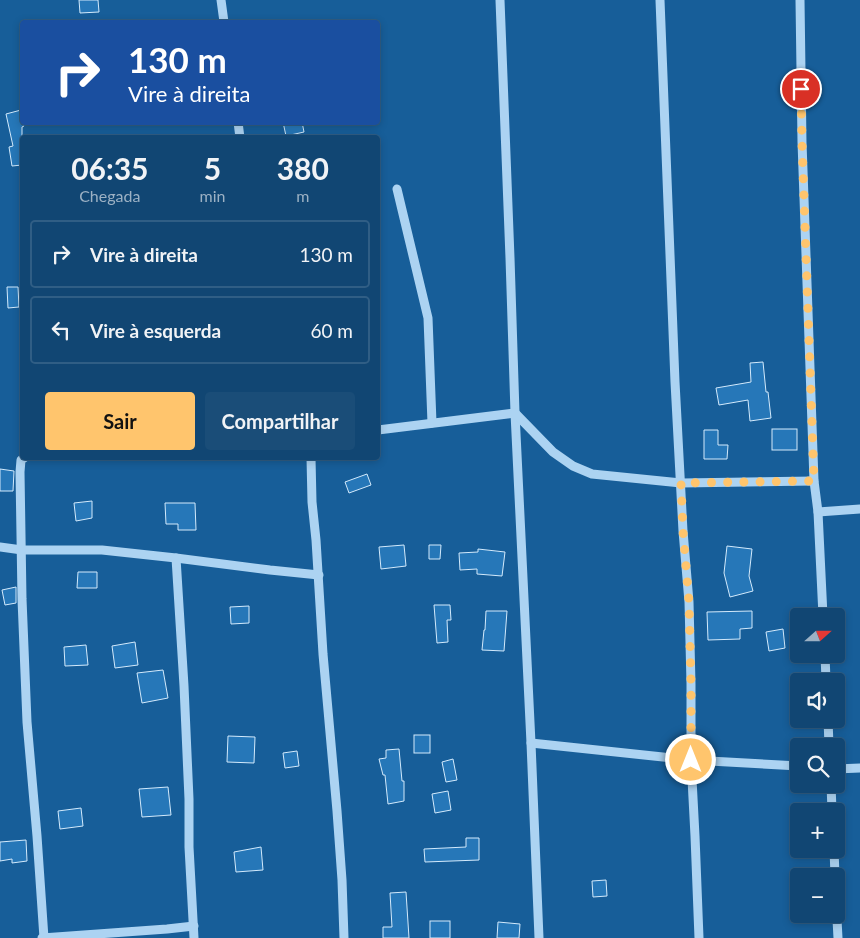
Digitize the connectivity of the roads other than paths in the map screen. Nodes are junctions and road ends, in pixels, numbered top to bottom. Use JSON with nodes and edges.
{"nodes":[{"id":1,"x":221,"y":0,"type":"edge"},
{"id":2,"x":500,"y":0,"type":"edge"},
{"id":3,"x":660,"y":0,"type":"edge"},
{"id":4,"x":800,"y":0,"type":"edge"},
{"id":5,"x":224,"y":20,"type":"edge"},
{"id":6,"x":397,"y":189,"type":"dead end"},
{"id":7,"x":515,"y":413,"type":"junction"},
{"id":8,"x":432,"y":423,"type":"junction"},
{"id":9,"x":380,"y":430,"type":"edge"},
{"id":10,"x":21,"y":460,"type":"edge"},
{"id":11,"x":311,"y":460,"type":"edge"},
{"id":12,"x":814,"y":481,"type":"junction"},
{"id":13,"x":681,"y":483,"type":"junction"},
{"id":14,"x":860,"y":509,"type":"edge"},
{"id":15,"x":818,"y":512,"type":"junction"},
{"id":16,"x":0,"y":547,"type":"edge"},
{"id":17,"x":22,"y":550,"type":"junction"},
{"id":18,"x":176,"y":558,"type":"junction"},
{"id":19,"x":319,"y":574,"type":"junction"},
{"id":20,"x":823,"y":608,"type":"edge"},
{"id":21,"x":531,"y":744,"type":"junction"},
{"id":22,"x":691,"y":760,"type":"junction"},
{"id":23,"x":790,"y":766,"type":"edge"},
{"id":24,"x":860,"y":768,"type":"edge"},
{"id":25,"x":845,"y":769,"type":"edge"},
{"id":26,"x":837,"y":923,"type":"edge"},
{"id":27,"x":194,"y":926,"type":"junction"},
{"id":28,"x":43,"y":938,"type":"edge"},
{"id":29,"x":194,"y":938,"type":"edge"},
{"id":30,"x":344,"y":938,"type":"edge"},
{"id":31,"x":539,"y":938,"type":"edge"},
{"id":32,"x":699,"y":938,"type":"edge"},
{"id":33,"x":838,"y":938,"type":"edge"}],
"edges":[{"from":1,"to":5,"type":"street"},
{"from":2,"to":7,"type":"street"},
{"from":3,"to":13,"type":"street"},
{"from":4,"to":12,"type":"street"},
{"from":6,"to":8,"type":"street"},
{"from":7,"to":8,"type":"street"},
{"from":7,"to":13,"type":"street"},
{"from":7,"to":21,"type":"street"},
{"from":8,"to":9,"type":"street"},
{"from":10,"to":17,"type":"street"},
{"from":11,"to":19,"type":"street"},
{"from":12,"to":13,"type":"street"},
{"from":12,"to":15,"type":"street"},
{"from":13,"to":22,"type":"street"},
{"from":14,"to":15,"type":"street"},
{"from":15,"to":20,"type":"street"},
{"from":16,"to":17,"type":"street"},
{"from":17,"to":18,"type":"street"},
{"from":17,"to":28,"type":"street"},
{"from":18,"to":19,"type":"street"},
{"from":18,"to":27,"type":"street"},
{"from":19,"to":30,"type":"street"},
{"from":21,"to":22,"type":"street"},
{"from":21,"to":31,"type":"street"},
{"from":22,"to":23,"type":"street"},
{"from":22,"to":32,"type":"street"},
{"from":24,"to":25,"type":"street"},
{"from":26,"to":33,"type":"street"},
{"from":27,"to":28,"type":"street"},
{"from":27,"to":29,"type":"street"}]}
